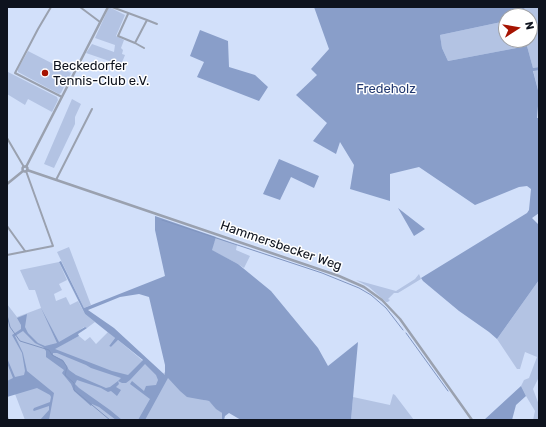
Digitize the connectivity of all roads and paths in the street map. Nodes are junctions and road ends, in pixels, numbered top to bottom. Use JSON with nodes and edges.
{"nodes":[{"id":1,"x":51,"y":7,"type":"edge"},
{"id":2,"x":80,"y":7,"type":"edge"},
{"id":3,"x":108,"y":7,"type":"edge"},
{"id":4,"x":112,"y":7,"type":"edge"},
{"id":5,"x":128,"y":14,"type":"junction"},
{"id":6,"x":147,"y":20,"type":"junction"},
{"id":7,"x":100,"y":23,"type":"junction"},
{"id":8,"x":157,"y":24,"type":"dead end"},
{"id":9,"x":135,"y":43,"type":"junction"},
{"id":10,"x":144,"y":48,"type":"dead end"},
{"id":11,"x":62,"y":97,"type":"junction"},
{"id":12,"x":92,"y":109,"type":"dead end"},
{"id":13,"x":7,"y":138,"type":"edge"},
{"id":14,"x":25,"y":169,"type":"junction"},
{"id":15,"x":56,"y":180,"type":"junction"},
{"id":16,"x":7,"y":183,"type":"edge"},
{"id":17,"x":7,"y":226,"type":"edge"},
{"id":18,"x":25,"y":252,"type":"junction"},
{"id":19,"x":7,"y":255,"type":"edge"},
{"id":20,"x":472,"y":420,"type":"edge"}],
"edges":[{"from":1,"to":11,"type":"street"},
{"from":2,"to":7,"type":"street"},
{"from":3,"to":7,"type":"street"},
{"from":4,"to":5,"type":"street"},
{"from":5,"to":6,"type":"street"},
{"from":5,"to":9,"type":"street"},
{"from":6,"to":8,"type":"street"},
{"from":6,"to":9,"type":"street"},
{"from":7,"to":11,"type":"street"},
{"from":9,"to":10,"type":"street"},
{"from":11,"to":14,"type":"street"},
{"from":12,"to":15,"type":"street"},
{"from":13,"to":14,"type":"street"},
{"from":14,"to":15,"type":"street","name":"Hammersbecker Weg"},
{"from":14,"to":16,"type":"street"},
{"from":14,"to":18,"type":"street"},
{"from":15,"to":20,"type":"street","name":"Hammersbecker Weg"},
{"from":17,"to":18,"type":"street"},
{"from":18,"to":19,"type":"street"}]}
